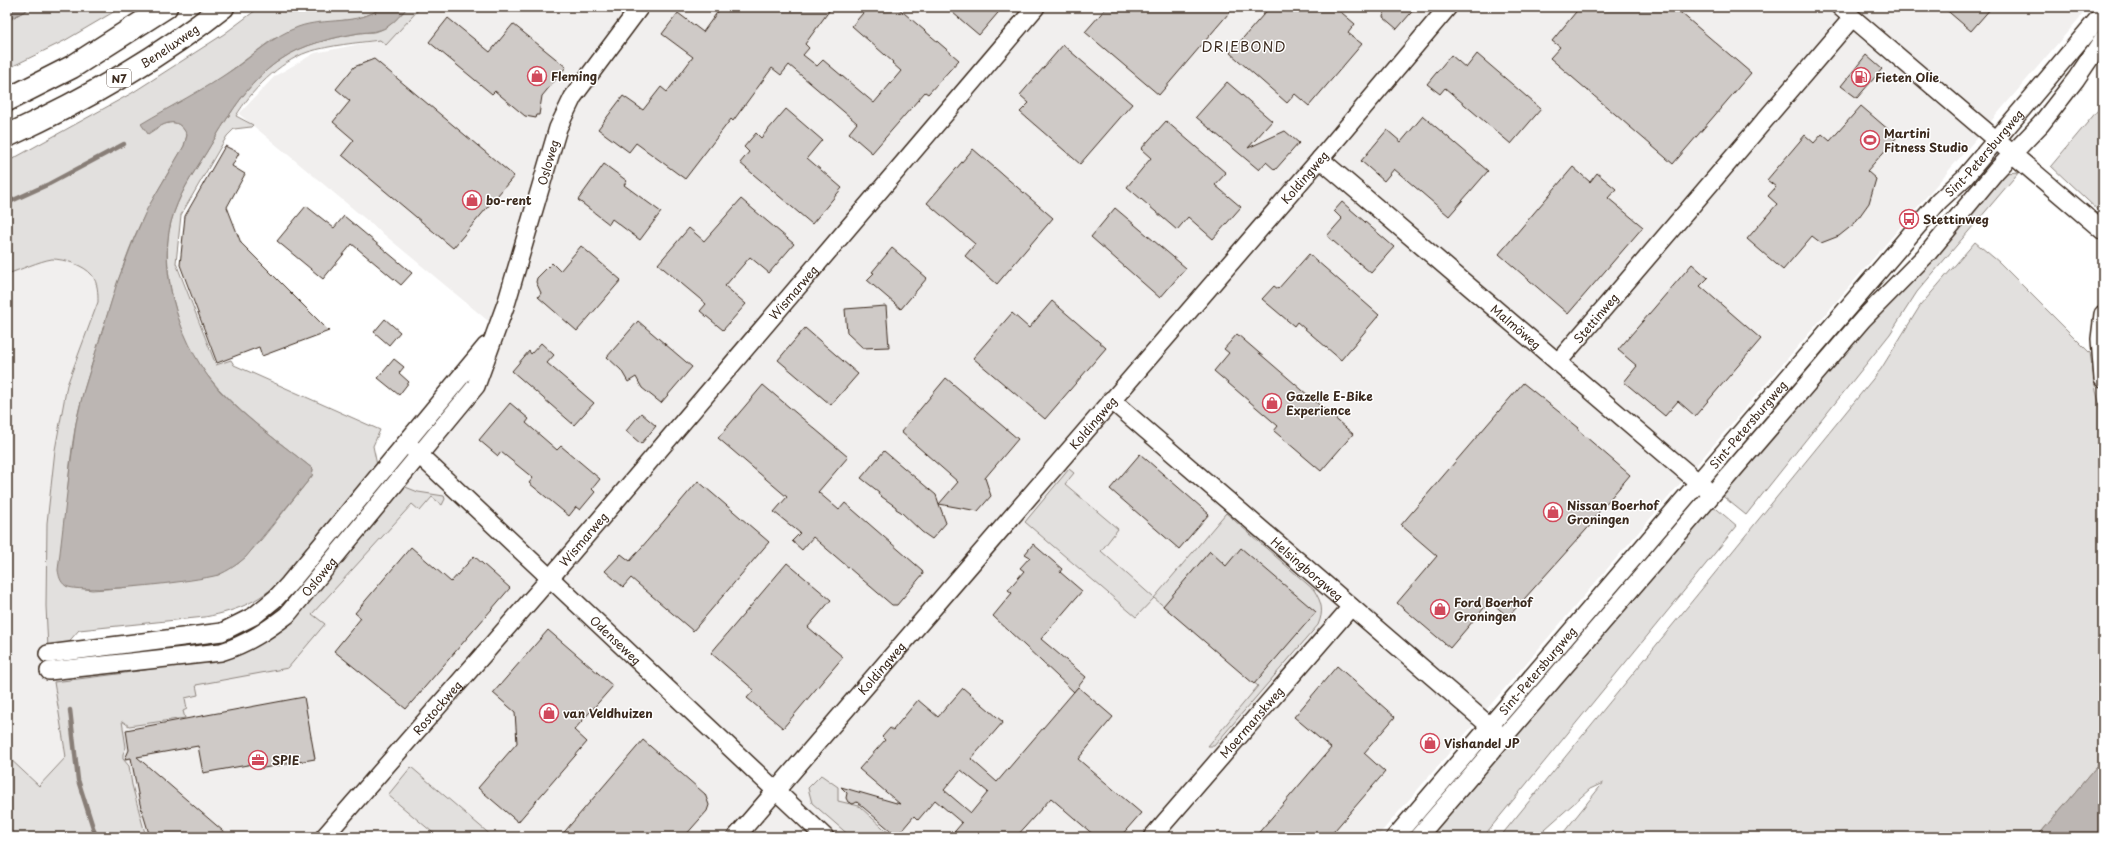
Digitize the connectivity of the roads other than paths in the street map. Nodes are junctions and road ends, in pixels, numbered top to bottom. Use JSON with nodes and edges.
{"nodes":[{"id":1,"x":166,"y":7,"type":"edge"},
{"id":2,"x":223,"y":7,"type":"edge"},
{"id":3,"x":640,"y":7,"type":"edge"},
{"id":4,"x":1036,"y":7,"type":"edge"},
{"id":5,"x":1448,"y":7,"type":"edge"},
{"id":6,"x":1840,"y":7,"type":"edge"},
{"id":7,"x":2103,"y":13,"type":"edge"},
{"id":8,"x":1852,"y":18,"type":"junction"},
{"id":9,"x":2103,"y":39,"type":"edge"},
{"id":10,"x":7,"y":100,"type":"edge"},
{"id":11,"x":7,"y":136,"type":"edge"},
{"id":12,"x":1996,"y":140,"type":"junction"},
{"id":13,"x":2012,"y":154,"type":"junction"},
{"id":14,"x":1320,"y":159,"type":"junction"},
{"id":15,"x":2103,"y":231,"type":"edge"},
{"id":16,"x":2103,"y":314,"type":"edge"},
{"id":17,"x":494,"y":338,"type":"junction"},
{"id":18,"x":1558,"y":362,"type":"junction"},
{"id":19,"x":2103,"y":379,"type":"edge"},
{"id":20,"x":1111,"y":400,"type":"junction"},
{"id":21,"x":406,"y":442,"type":"junction"},
{"id":22,"x":420,"y":455,"type":"junction"},
{"id":23,"x":1698,"y":483,"type":"junction"},
{"id":24,"x":1712,"y":495,"type":"junction"},
{"id":25,"x":551,"y":577,"type":"junction"},
{"id":26,"x":1350,"y":607,"type":"junction"},
{"id":27,"x":48,"y":654,"type":"dead end"},
{"id":28,"x":49,"y":671,"type":"dead end"},
{"id":29,"x":1490,"y":726,"type":"junction"},
{"id":30,"x":1503,"y":738,"type":"junction"},
{"id":31,"x":777,"y":790,"type":"junction"},
{"id":32,"x":324,"y":837,"type":"edge"},
{"id":33,"x":736,"y":837,"type":"edge"},
{"id":34,"x":825,"y":837,"type":"edge"},
{"id":35,"x":1152,"y":837,"type":"edge"},
{"id":36,"x":1395,"y":837,"type":"edge"},
{"id":37,"x":1418,"y":837,"type":"edge"}],
"edges":[{"from":1,"to":10,"type":"highway"},
{"from":2,"to":11,"type":"highway","name":"Beneluxweg","number":"N7"},
{"from":3,"to":17,"type":"street","name":"Osloweg"},
{"from":4,"to":25,"type":"street","name":"Wismarweg"},
{"from":5,"to":14,"type":"street","name":"Koldingweg"},
{"from":6,"to":8,"type":"street"},
{"from":7,"to":12,"type":"street","name":"Sint-Petersburgweg"},
{"from":8,"to":12,"type":"street"},
{"from":8,"to":18,"type":"street","name":"Stettinweg"},
{"from":9,"to":13,"type":"street","name":"Sint-Petersburgweg"},
{"from":12,"to":13,"type":"street"},
{"from":12,"to":23,"type":"street","name":"Sint-Petersburgweg"},
{"from":13,"to":15,"type":"street"},
{"from":13,"to":24,"type":"street","name":"Sint-Petersburgweg"},
{"from":14,"to":18,"type":"street","name":"Malmöweg"},
{"from":14,"to":20,"type":"street","name":"Koldingweg"},
{"from":16,"to":19,"type":"street"},
{"from":17,"to":21,"type":"street","name":"Osloweg"},
{"from":17,"to":22,"type":"street","name":"Osloweg"},
{"from":18,"to":23,"type":"street","name":"Malmöweg"},
{"from":20,"to":26,"type":"street","name":"Helsingborgweg"},
{"from":20,"to":31,"type":"street","name":"Koldingweg"},
{"from":21,"to":22,"type":"street","name":"Odenseweg"},
{"from":21,"to":27,"type":"street","name":"Osloweg"},
{"from":22,"to":25,"type":"street","name":"Odenseweg"},
{"from":22,"to":28,"type":"street","name":"Osloweg"},
{"from":23,"to":24,"type":"street","name":"Malmöweg"},
{"from":23,"to":29,"type":"street","name":"Sint-Petersburgweg"},
{"from":24,"to":30,"type":"street","name":"Sint-Petersburgweg"},
{"from":25,"to":31,"type":"street","name":"Odenseweg"},
{"from":25,"to":32,"type":"street","name":"Rostockweg"},
{"from":26,"to":29,"type":"street","name":"Helsingborgweg"},
{"from":26,"to":35,"type":"street","name":"Moermanskweg"},
{"from":29,"to":30,"type":"street","name":"Helsingborgweg"},
{"from":29,"to":36,"type":"street","name":"Sint-Petersburgweg"},
{"from":30,"to":37,"type":"street","name":"Sint-Petersburgweg"},
{"from":31,"to":33,"type":"street","name":"Koldingweg"},
{"from":31,"to":34,"type":"street","name":"Odenseweg"}]}
